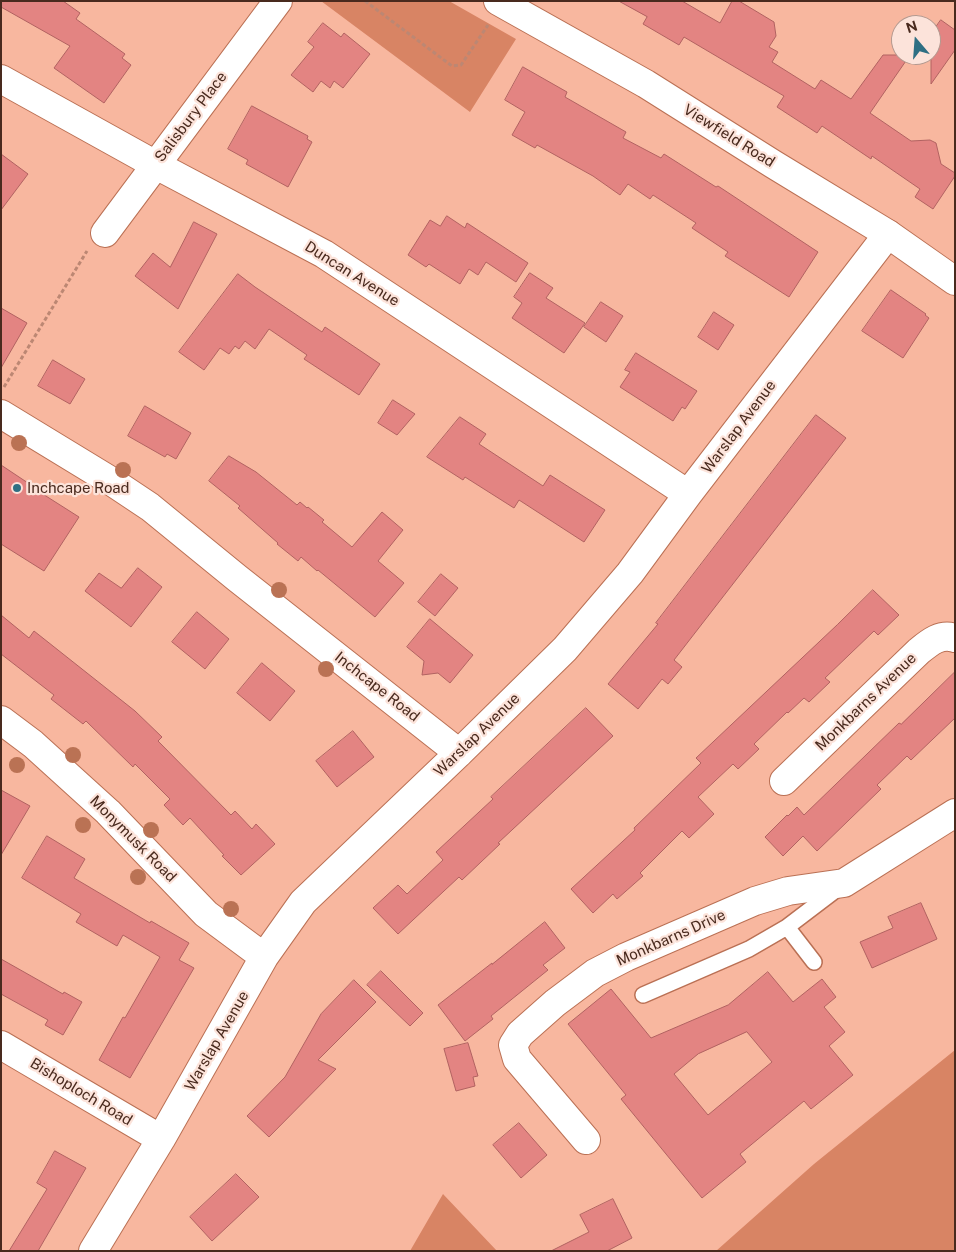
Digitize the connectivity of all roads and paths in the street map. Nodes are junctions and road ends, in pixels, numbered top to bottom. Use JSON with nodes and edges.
{"nodes":[{"id":1,"x":278,"y":1,"type":"edge"},
{"id":2,"x":365,"y":1,"type":"edge"},
{"id":3,"x":500,"y":3,"type":"edge"},
{"id":4,"x":1,"y":79,"type":"edge"},
{"id":5,"x":156,"y":165,"type":"junction"},
{"id":6,"x":105,"y":232,"type":"joint"},
{"id":7,"x":888,"y":234,"type":"junction"},
{"id":8,"x":955,"y":281,"type":"edge"},
{"id":9,"x":1,"y":392,"type":"edge"},
{"id":10,"x":1,"y":414,"type":"edge"},
{"id":11,"x":688,"y":494,"type":"junction"},
{"id":12,"x":955,"y":638,"type":"edge"},
{"id":13,"x":1,"y":720,"type":"edge"},
{"id":14,"x":459,"y":752,"type":"junction"},
{"id":15,"x":784,"y":781,"type":"dead end"},
{"id":16,"x":955,"y":813,"type":"edge"},
{"id":17,"x":844,"y":884,"type":"junction"},
{"id":18,"x":787,"y":926,"type":"junction"},
{"id":19,"x":264,"y":957,"type":"junction"},
{"id":20,"x":814,"y":962,"type":"dead end"},
{"id":21,"x":643,"y":995,"type":"dead end"},
{"id":22,"x":1,"y":1045,"type":"edge"},
{"id":23,"x":160,"y":1139,"type":"junction"},
{"id":24,"x":586,"y":1140,"type":"dead end"},
{"id":25,"x":93,"y":1251,"type":"edge"}],
"edges":[{"from":1,"to":5,"type":"street","name":"Salisbury Place"},
{"from":2,"to":3,"type":"path"},
{"from":3,"to":7,"type":"street","name":"Viewfield Road"},
{"from":4,"to":5,"type":"street","name":"Duncan Avenue"},
{"from":5,"to":6,"type":"street","name":"Salisbury Place"},
{"from":5,"to":11,"type":"street","name":"Duncan Avenue"},
{"from":6,"to":9,"type":"path"},
{"from":7,"to":8,"type":"street","name":"Viewfield Road"},
{"from":7,"to":11,"type":"street","name":"Warslap Avenue"},
{"from":10,"to":14,"type":"street","name":"Inchcape Road"},
{"from":11,"to":14,"type":"street","name":"Warslap Avenue"},
{"from":12,"to":15,"type":"street","name":"Monkbarns Avenue"},
{"from":13,"to":19,"type":"street","name":"Monymusk Road"},
{"from":14,"to":19,"type":"street","name":"Warslap Avenue"},
{"from":16,"to":17,"type":"street","name":"Monkbarns Drive"},
{"from":17,"to":18,"type":"lane"},
{"from":17,"to":24,"type":"street","name":"Monkbarns Drive"},
{"from":18,"to":20,"type":"lane"},
{"from":18,"to":21,"type":"lane"},
{"from":19,"to":23,"type":"street","name":"Warslap Avenue"},
{"from":22,"to":23,"type":"street","name":"Bishoploch Road"},
{"from":23,"to":25,"type":"street","name":"Warslap Avenue"}]}
